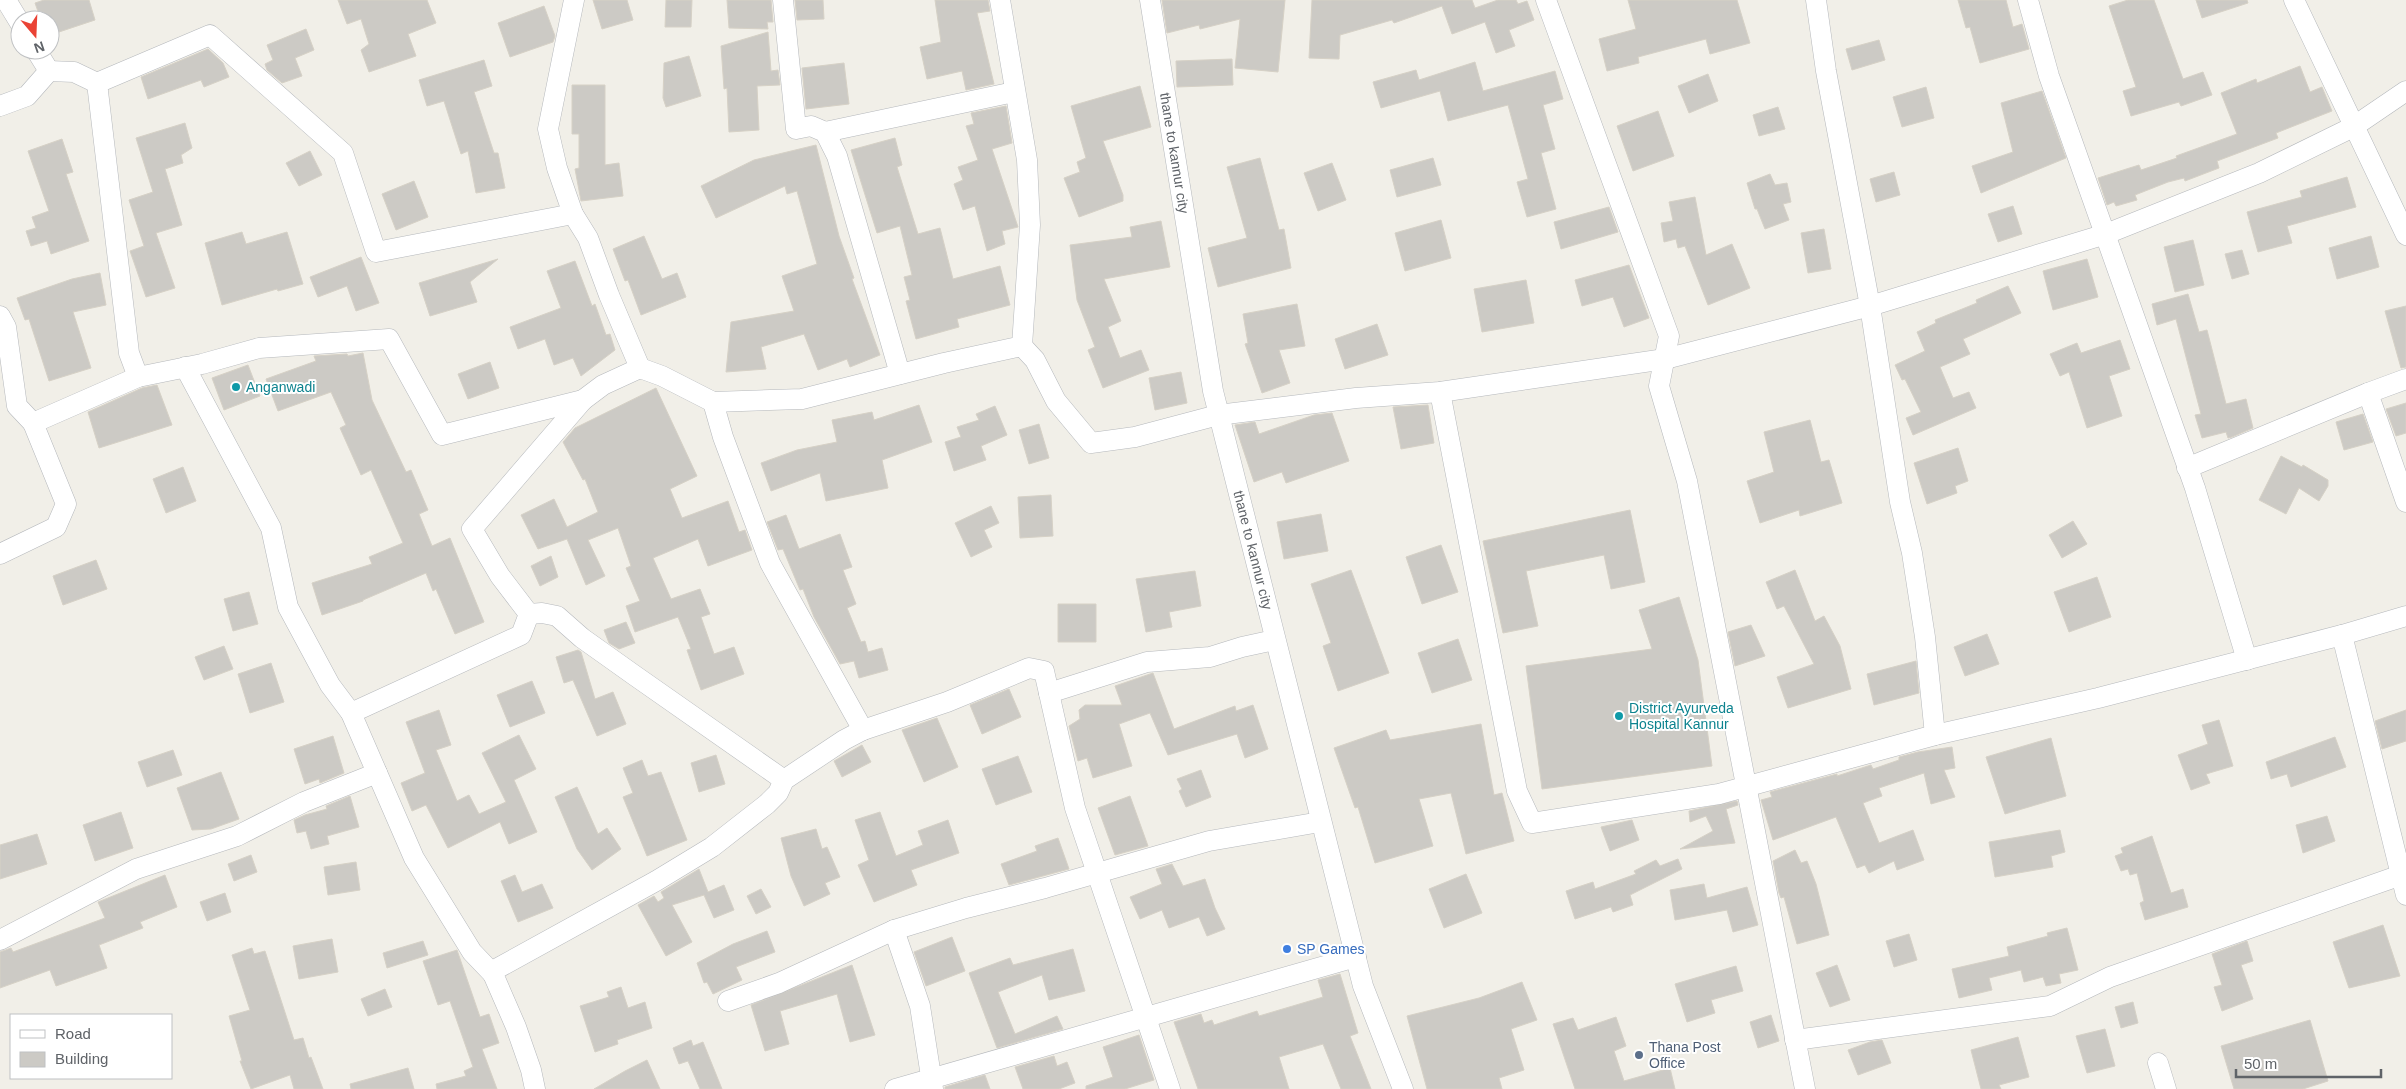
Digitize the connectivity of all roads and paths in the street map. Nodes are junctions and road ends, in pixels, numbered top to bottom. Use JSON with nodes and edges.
{"nodes":[{"id":1,"x":574,"y":0,"type":"edge"},
{"id":2,"x":783,"y":0,"type":"edge"},
{"id":3,"x":1000,"y":0,"type":"edge"},
{"id":4,"x":1151,"y":0,"type":"edge"},
{"id":5,"x":1546,"y":0,"type":"edge"},
{"id":6,"x":1816,"y":0,"type":"edge"},
{"id":7,"x":2028,"y":0,"type":"edge"},
{"id":8,"x":2294,"y":0,"type":"edge"},
{"id":9,"x":42,"y":60,"type":"edge"},
{"id":10,"x":49,"y":71,"type":"junction"},
{"id":11,"x":97,"y":83,"type":"junction"},
{"id":12,"x":2406,"y":91,"type":"edge"},
{"id":13,"x":1014,"y":92,"type":"junction"},
{"id":14,"x":0,"y":106,"type":"edge"},
{"id":15,"x":2353,"y":127,"type":"junction"},
{"id":16,"x":825,"y":132,"type":"junction"},
{"id":17,"x":572,"y":214,"type":"junction"},
{"id":18,"x":2106,"y":234,"type":"junction"},
{"id":19,"x":2406,"y":235,"type":"edge"},
{"id":20,"x":1870,"y":306,"type":"junction"},
{"id":21,"x":0,"y":316,"type":"edge"},
{"id":22,"x":1022,"y":346,"type":"junction"},
{"id":23,"x":1665,"y":359,"type":"junction"},
{"id":24,"x":185,"y":367,"type":"junction"},
{"id":25,"x":640,"y":368,"type":"junction"},
{"id":26,"x":900,"y":374,"type":"junction"},
{"id":27,"x":138,"y":377,"type":"junction"},
{"id":28,"x":2406,"y":379,"type":"edge"},
{"id":29,"x":1440,"y":392,"type":"junction"},
{"id":30,"x":2368,"y":393,"type":"junction"},
{"id":31,"x":583,"y":400,"type":"junction"},
{"id":32,"x":713,"y":402,"type":"junction"},
{"id":33,"x":1218,"y":415,"type":"junction"},
{"id":34,"x":33,"y":423,"type":"junction"},
{"id":35,"x":2187,"y":468,"type":"junction"},
{"id":36,"x":2406,"y":502,"type":"edge"},
{"id":37,"x":0,"y":554,"type":"edge"},
{"id":38,"x":529,"y":614,"type":"junction"},
{"id":39,"x":2406,"y":616,"type":"edge"},
{"id":40,"x":2342,"y":635,"type":"junction"},
{"id":41,"x":1274,"y":640,"type":"junction"},
{"id":42,"x":2247,"y":660,"type":"junction"},
{"id":43,"x":1049,"y":693,"type":"junction"},
{"id":44,"x":351,"y":713,"type":"junction"},
{"id":45,"x":863,"y":730,"type":"junction"},
{"id":46,"x":1935,"y":735,"type":"junction"},
{"id":47,"x":377,"y":773,"type":"junction"},
{"id":48,"x":784,"y":780,"type":"junction"},
{"id":49,"x":1747,"y":786,"type":"junction"},
{"id":50,"x":1320,"y":822,"type":"junction"},
{"id":51,"x":1096,"y":872,"type":"junction"},
{"id":52,"x":2401,"y":875,"type":"junction"},
{"id":53,"x":2406,"y":895,"type":"edge"},
{"id":54,"x":894,"y":930,"type":"junction"},
{"id":55,"x":0,"y":940,"type":"edge"},
{"id":56,"x":1356,"y":957,"type":"junction"},
{"id":57,"x":493,"y":974,"type":"junction"},
{"id":58,"x":728,"y":1001,"type":"dead end"},
{"id":59,"x":1145,"y":1016,"type":"junction"},
{"id":60,"x":1795,"y":1040,"type":"junction"},
{"id":61,"x":2158,"y":1063,"type":"dead end"},
{"id":62,"x":932,"y":1083,"type":"edge"},
{"id":63,"x":535,"y":1089,"type":"edge"},
{"id":64,"x":895,"y":1089,"type":"edge"},
{"id":65,"x":1170,"y":1089,"type":"edge"},
{"id":66,"x":1403,"y":1089,"type":"edge"},
{"id":67,"x":1805,"y":1089,"type":"edge"},
{"id":68,"x":2166,"y":1089,"type":"edge"}],
"edges":[{"from":1,"to":17,"type":"street"},
{"from":2,"to":16,"type":"street"},
{"from":3,"to":13,"type":"street"},
{"from":4,"to":33,"type":"street","name":"thane to kannur city"},
{"from":5,"to":23,"type":"street"},
{"from":6,"to":20,"type":"street"},
{"from":7,"to":18,"type":"street"},
{"from":8,"to":15,"type":"street"},
{"from":9,"to":10,"type":"street"},
{"from":10,"to":11,"type":"street"},
{"from":10,"to":14,"type":"street"},
{"from":11,"to":17,"type":"street"},
{"from":11,"to":27,"type":"street"},
{"from":12,"to":15,"type":"street"},
{"from":13,"to":16,"type":"street"},
{"from":13,"to":22,"type":"street"},
{"from":15,"to":18,"type":"street"},
{"from":15,"to":19,"type":"street"},
{"from":16,"to":26,"type":"street"},
{"from":17,"to":25,"type":"street"},
{"from":18,"to":20,"type":"street"},
{"from":18,"to":35,"type":"street"},
{"from":20,"to":23,"type":"street"},
{"from":20,"to":46,"type":"street"},
{"from":21,"to":34,"type":"street"},
{"from":22,"to":26,"type":"street"},
{"from":22,"to":33,"type":"street"},
{"from":23,"to":29,"type":"street"},
{"from":23,"to":49,"type":"street"},
{"from":24,"to":27,"type":"street"},
{"from":24,"to":31,"type":"street"},
{"from":24,"to":44,"type":"street"},
{"from":25,"to":31,"type":"street"},
{"from":25,"to":32,"type":"street"},
{"from":26,"to":32,"type":"street"},
{"from":27,"to":34,"type":"street"},
{"from":28,"to":30,"type":"street"},
{"from":29,"to":33,"type":"street"},
{"from":29,"to":49,"type":"street"},
{"from":30,"to":35,"type":"street"},
{"from":30,"to":36,"type":"street"},
{"from":31,"to":38,"type":"street"},
{"from":32,"to":45,"type":"street"},
{"from":33,"to":41,"type":"street","name":"thane to kannur city"},
{"from":34,"to":37,"type":"street"},
{"from":35,"to":42,"type":"street"},
{"from":38,"to":44,"type":"street"},
{"from":38,"to":48,"type":"street"},
{"from":39,"to":40,"type":"street"},
{"from":40,"to":42,"type":"street"},
{"from":40,"to":52,"type":"street"},
{"from":41,"to":43,"type":"street"},
{"from":41,"to":50,"type":"street","name":"thane to kannur city"},
{"from":42,"to":46,"type":"street"},
{"from":43,"to":45,"type":"street"},
{"from":43,"to":51,"type":"street"},
{"from":44,"to":47,"type":"street"},
{"from":45,"to":48,"type":"street"},
{"from":46,"to":49,"type":"street"},
{"from":47,"to":55,"type":"street"},
{"from":47,"to":57,"type":"street"},
{"from":48,"to":57,"type":"street"},
{"from":49,"to":60,"type":"street"},
{"from":50,"to":51,"type":"street"},
{"from":50,"to":56,"type":"street","name":"thane to kannur city"},
{"from":51,"to":54,"type":"street"},
{"from":51,"to":59,"type":"street"},
{"from":52,"to":53,"type":"street"},
{"from":52,"to":60,"type":"street"},
{"from":54,"to":58,"type":"street"},
{"from":54,"to":62,"type":"street"},
{"from":56,"to":59,"type":"street"},
{"from":56,"to":66,"type":"street","name":"thane to kannur city"},
{"from":57,"to":63,"type":"street"},
{"from":59,"to":62,"type":"street"},
{"from":59,"to":65,"type":"street"},
{"from":60,"to":67,"type":"street"},
{"from":61,"to":68,"type":"street"},
{"from":62,"to":64,"type":"street"}]}
